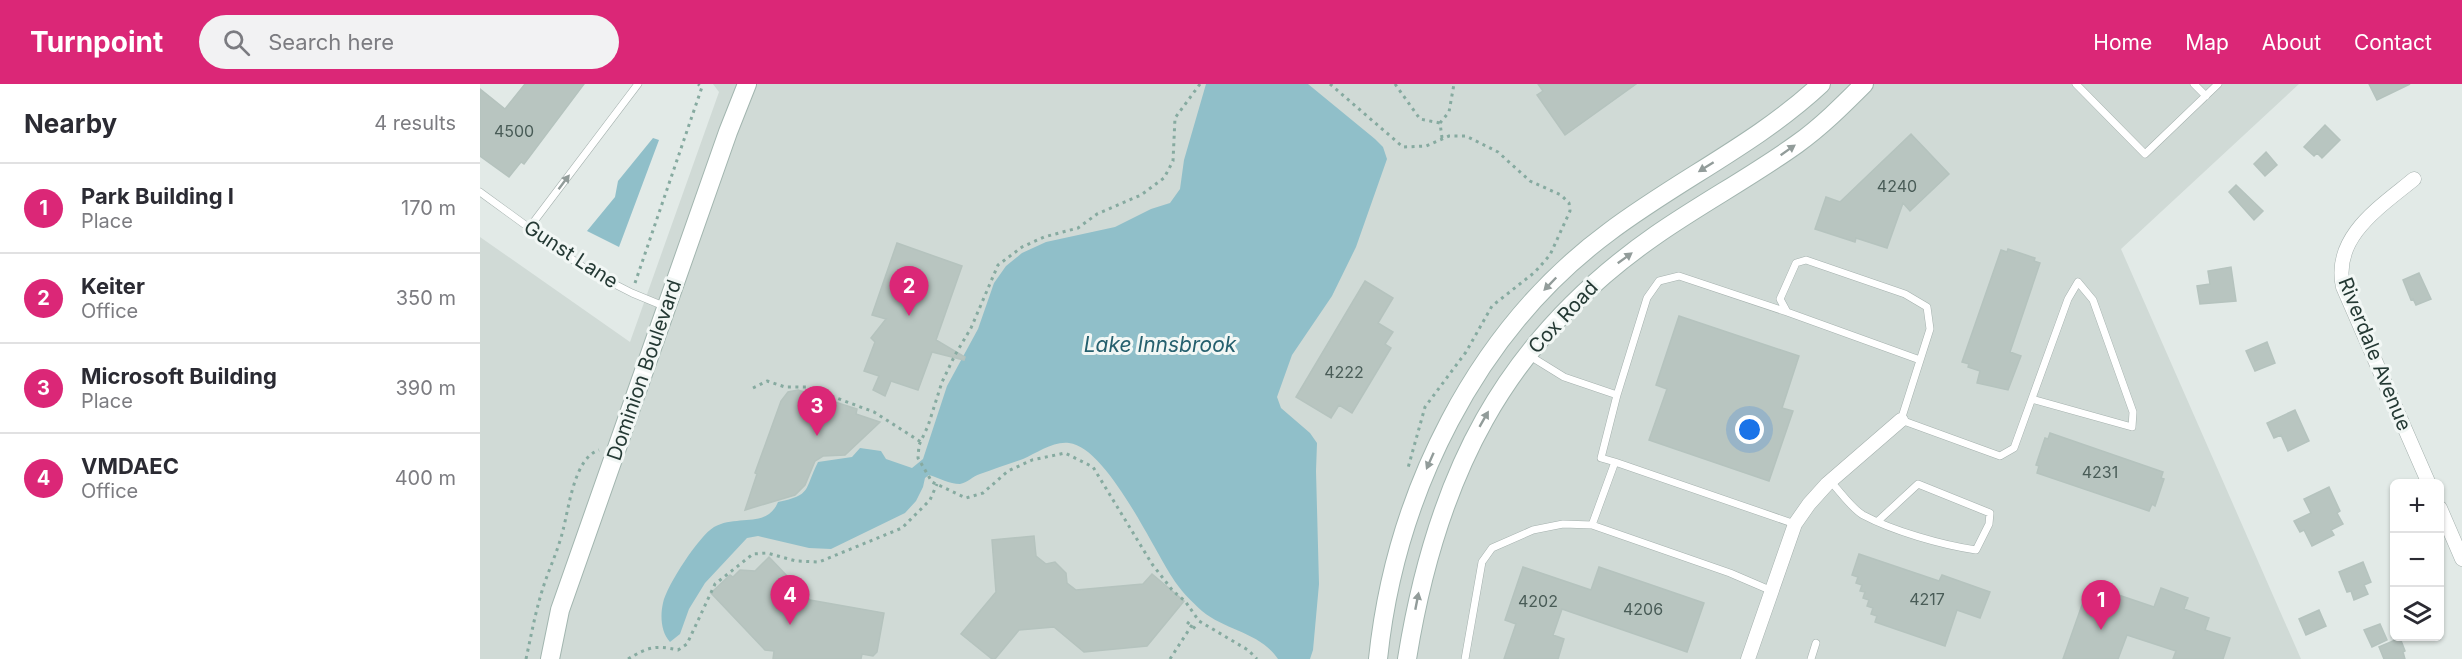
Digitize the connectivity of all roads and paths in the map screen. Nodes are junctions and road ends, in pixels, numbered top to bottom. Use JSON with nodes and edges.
{"nodes":[{"id":1,"x":638,"y":84,"type":"edge"},
{"id":2,"x":698,"y":84,"type":"edge"},
{"id":3,"x":747,"y":84,"type":"edge"},
{"id":4,"x":1200,"y":84,"type":"edge"},
{"id":5,"x":1330,"y":84,"type":"edge"},
{"id":6,"x":1395,"y":84,"type":"edge"},
{"id":7,"x":1454,"y":84,"type":"edge"},
{"id":8,"x":1821,"y":84,"type":"edge"},
{"id":9,"x":1864,"y":84,"type":"edge"},
{"id":10,"x":2076,"y":84,"type":"edge"},
{"id":11,"x":2194,"y":84,"type":"edge"},
{"id":12,"x":2218,"y":84,"type":"edge"},
{"id":13,"x":2206,"y":96,"type":"junction"},
{"id":14,"x":1440,"y":123,"type":"junction"},
{"id":15,"x":1442,"y":138,"type":"junction"},
{"id":16,"x":2414,"y":179,"type":"dead end"},
{"id":17,"x":480,"y":192,"type":"edge"},
{"id":18,"x":529,"y":228,"type":"junction"},
{"id":19,"x":632,"y":293,"type":"junction"},
{"id":20,"x":666,"y":307,"type":"junction"},
{"id":21,"x":1787,"y":312,"type":"junction"},
{"id":22,"x":1528,"y":354,"type":"junction"},
{"id":23,"x":1920,"y":360,"type":"junction"},
{"id":24,"x":753,"y":388,"type":"dead end"},
{"id":25,"x":1617,"y":395,"type":"junction"},
{"id":26,"x":2032,"y":399,"type":"junction"},
{"id":27,"x":1901,"y":420,"type":"junction"},
{"id":28,"x":921,"y":442,"type":"junction"},
{"id":29,"x":618,"y":443,"type":"junction"},
{"id":30,"x":1615,"y":462,"type":"junction"},
{"id":31,"x":1407,"y":469,"type":"dead end"},
{"id":32,"x":2427,"y":479,"type":"edge"},
{"id":33,"x":1830,"y":481,"type":"junction"},
{"id":34,"x":937,"y":484,"type":"junction"},
{"id":35,"x":2444,"y":519,"type":"edge"},
{"id":36,"x":1878,"y":521,"type":"junction"},
{"id":37,"x":1795,"y":524,"type":"junction"},
{"id":38,"x":1592,"y":525,"type":"junction"},
{"id":39,"x":2462,"y":560,"type":"edge"},
{"id":40,"x":1772,"y":591,"type":"junction"},
{"id":41,"x":1187,"y":622,"type":"dead end"},
{"id":42,"x":1192,"y":626,"type":"junction"},
{"id":43,"x":1196,"y":629,"type":"dead end"},
{"id":44,"x":1816,"y":643,"type":"dead end"},
{"id":45,"x":526,"y":659,"type":"edge"},
{"id":46,"x":550,"y":659,"type":"edge"},
{"id":47,"x":628,"y":659,"type":"edge"},
{"id":48,"x":1170,"y":659,"type":"edge"},
{"id":49,"x":1257,"y":659,"type":"edge"},
{"id":50,"x":1378,"y":659,"type":"edge"},
{"id":51,"x":1407,"y":659,"type":"edge"},
{"id":52,"x":1465,"y":659,"type":"edge"},
{"id":53,"x":1748,"y":659,"type":"edge"},
{"id":54,"x":1811,"y":659,"type":"edge"}],
"edges":[{"from":18,"to":1,"type":"lane","one_way":true},
{"from":2,"to":19,"type":"path"},
{"from":3,"to":20,"type":"main road","name":"Dominion Boulevard"},
{"from":4,"to":28,"type":"path"},
{"from":5,"to":15,"type":"path"},
{"from":6,"to":14,"type":"path"},
{"from":7,"to":14,"type":"path"},
{"from":8,"to":50,"type":"main road","name":"Cox Road","one_way":true},
{"from":22,"to":9,"type":"main road","name":"Cox Road","one_way":true},
{"from":10,"to":13,"type":"lane"},
{"from":11,"to":13,"type":"lane"},
{"from":12,"to":13,"type":"lane"},
{"from":14,"to":15,"type":"path"},
{"from":15,"to":31,"type":"path"},
{"from":16,"to":32,"type":"street","name":"Riverdale Avenue"},
{"from":17,"to":18,"type":"lane","name":"Gunst Lane"},
{"from":18,"to":19,"type":"lane","name":"Gunst Lane"},
{"from":19,"to":20,"type":"lane","name":"Gunst Lane"},
{"from":20,"to":29,"type":"main road","name":"Dominion Boulevard"},
{"from":21,"to":23,"type":"lane"},
{"from":21,"to":23,"type":"lane"},
{"from":21,"to":25,"type":"lane"},
{"from":22,"to":25,"type":"lane"},
{"from":51,"to":22,"type":"main road","name":"Cox Road","one_way":true},
{"from":23,"to":27,"type":"lane"},
{"from":24,"to":28,"type":"path"},
{"from":25,"to":30,"type":"lane"},
{"from":26,"to":26,"type":"lane"},
{"from":26,"to":27,"type":"lane"},
{"from":27,"to":33,"type":"street"},
{"from":28,"to":34,"type":"path"},
{"from":29,"to":45,"type":"path"},
{"from":29,"to":46,"type":"main road","name":"Dominion Boulevard"},
{"from":30,"to":37,"type":"lane"},
{"from":30,"to":38,"type":"lane"},
{"from":33,"to":36,"type":"lane"},
{"from":33,"to":37,"type":"street"},
{"from":34,"to":47,"type":"path"},
{"from":34,"to":49,"type":"path"},
{"from":35,"to":39,"type":"street"},
{"from":36,"to":36,"type":"lane"},
{"from":37,"to":40,"type":"street"},
{"from":38,"to":40,"type":"lane"},
{"from":38,"to":52,"type":"lane"},
{"from":40,"to":53,"type":"street"},
{"from":41,"to":42,"type":"path"},
{"from":42,"to":43,"type":"path"},
{"from":42,"to":48,"type":"path"},
{"from":44,"to":54,"type":"lane"}]}
